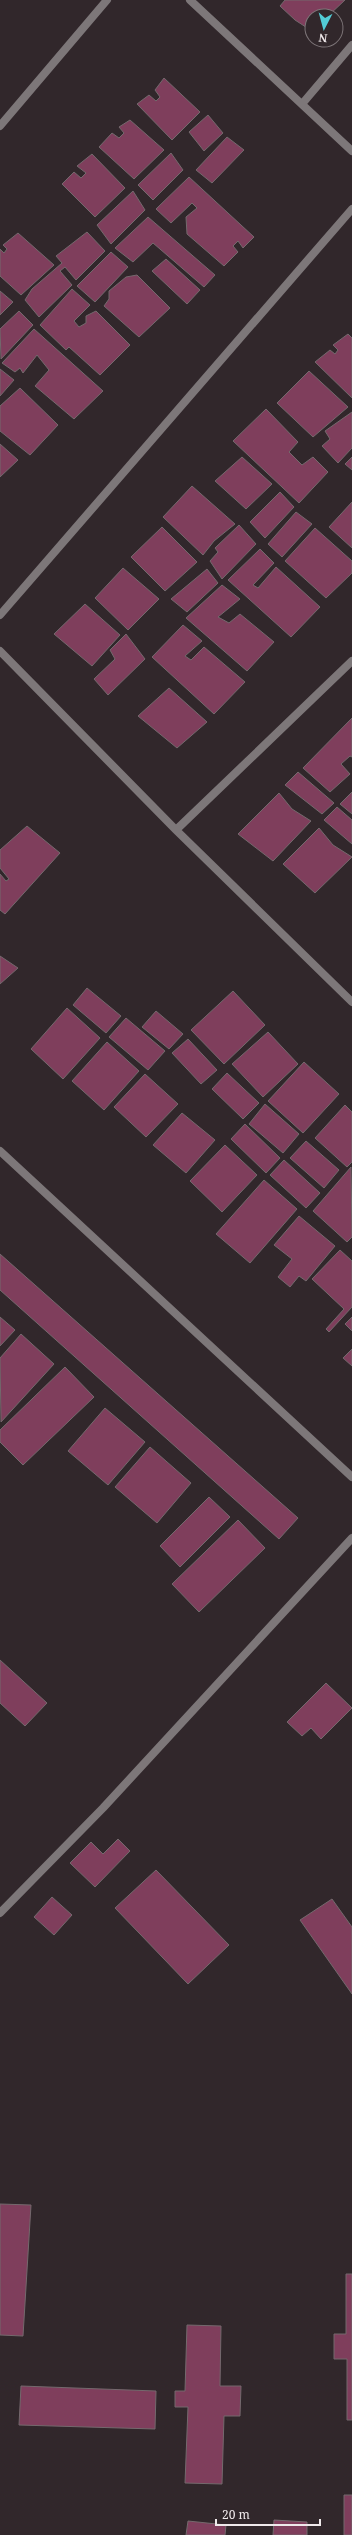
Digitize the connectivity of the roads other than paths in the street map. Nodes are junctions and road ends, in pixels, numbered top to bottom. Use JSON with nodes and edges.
{"nodes":[{"id":1,"x":107,"y":0,"type":"edge"},
{"id":2,"x":190,"y":0,"type":"edge"},
{"id":3,"x":352,"y":45,"type":"edge"},
{"id":4,"x":302,"y":104,"type":"junction"},
{"id":5,"x":0,"y":126,"type":"edge"},
{"id":6,"x":352,"y":151,"type":"edge"},
{"id":7,"x":352,"y":209,"type":"edge"},
{"id":8,"x":0,"y":614,"type":"edge"},
{"id":9,"x":0,"y":651,"type":"edge"},
{"id":10,"x":352,"y":661,"type":"edge"},
{"id":11,"x":176,"y":830,"type":"junction"},
{"id":12,"x":352,"y":1002,"type":"edge"},
{"id":13,"x":0,"y":1150,"type":"edge"},
{"id":14,"x":352,"y":1478,"type":"edge"},
{"id":15,"x":352,"y":1538,"type":"edge"},
{"id":16,"x":0,"y":1913,"type":"edge"}],
"edges":[{"from":1,"to":5,"type":"street"},
{"from":2,"to":4,"type":"street"},
{"from":3,"to":4,"type":"street"},
{"from":4,"to":6,"type":"street"},
{"from":7,"to":8,"type":"street"},
{"from":9,"to":11,"type":"street"},
{"from":10,"to":11,"type":"street"},
{"from":11,"to":12,"type":"street"},
{"from":13,"to":14,"type":"street"},
{"from":15,"to":16,"type":"street"}]}
